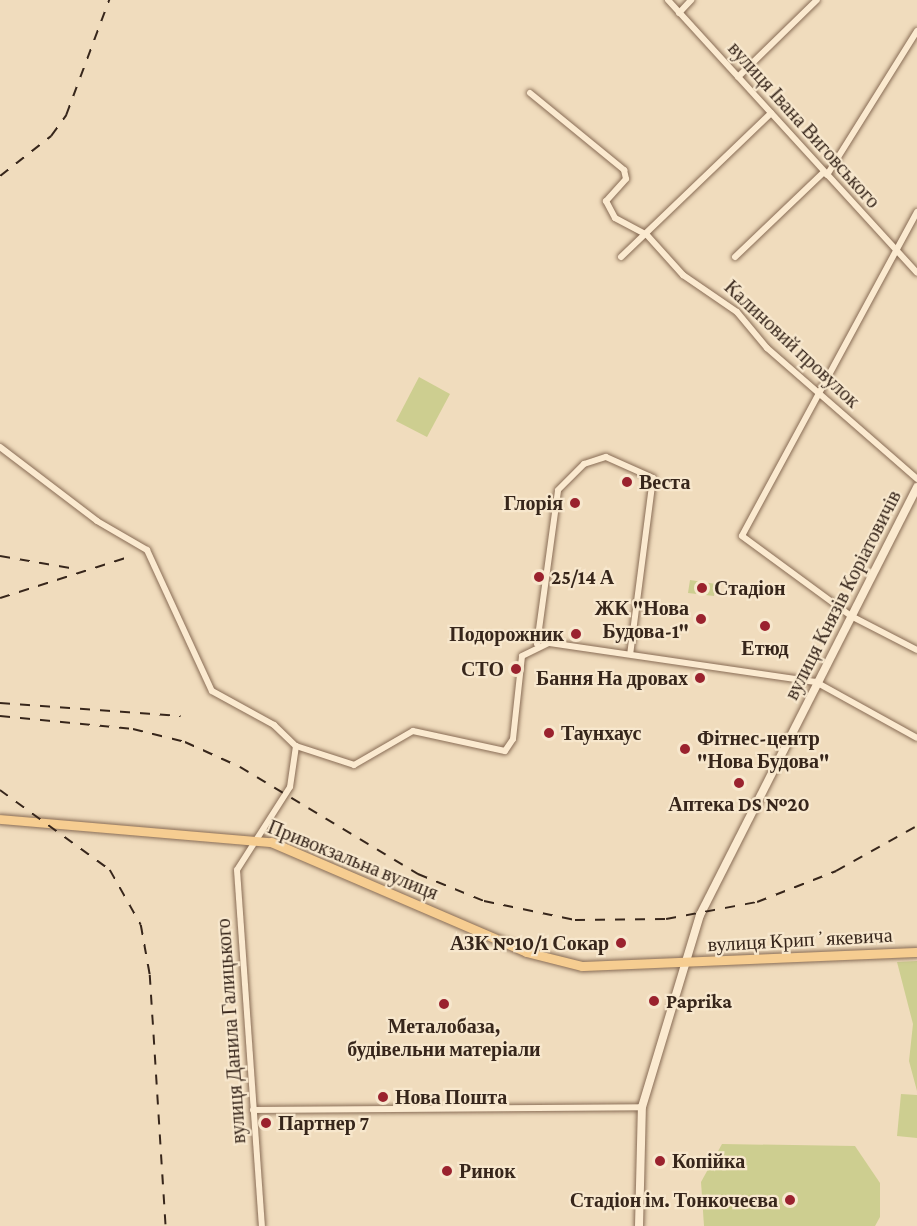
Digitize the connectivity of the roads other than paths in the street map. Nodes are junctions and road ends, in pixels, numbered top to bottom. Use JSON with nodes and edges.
{"nodes":[{"id":1,"x":668,"y":0,"type":"edge"},
{"id":2,"x":691,"y":0,"type":"edge"},
{"id":3,"x":817,"y":0,"type":"edge"},
{"id":4,"x":679,"y":13,"type":"junction"},
{"id":5,"x":917,"y":31,"type":"edge"},
{"id":6,"x":738,"y":77,"type":"junction"},
{"id":7,"x":530,"y":93,"type":"dead end"},
{"id":8,"x":771,"y":113,"type":"junction"},
{"id":9,"x":826,"y":173,"type":"junction"},
{"id":10,"x":917,"y":212,"type":"edge"},
{"id":11,"x":645,"y":234,"type":"junction"},
{"id":12,"x":897,"y":251,"type":"junction"},
{"id":13,"x":621,"y":257,"type":"dead end"},
{"id":14,"x":735,"y":257,"type":"dead end"},
{"id":15,"x":917,"y":273,"type":"edge"},
{"id":16,"x":820,"y":393,"type":"junction"},
{"id":17,"x":0,"y":447,"type":"edge"},
{"id":18,"x":917,"y":479,"type":"edge"},
{"id":19,"x":917,"y":487,"type":"edge"},
{"id":20,"x":851,"y":616,"type":"junction"},
{"id":21,"x":537,"y":644,"type":"junction"},
{"id":22,"x":917,"y":650,"type":"edge"},
{"id":23,"x":630,"y":654,"type":"junction"},
{"id":24,"x":816,"y":682,"type":"junction"},
{"id":25,"x":917,"y":738,"type":"edge"},
{"id":26,"x":296,"y":746,"type":"junction"},
{"id":27,"x":0,"y":819,"type":"edge"},
{"id":28,"x":254,"y":839,"type":"junction"},
{"id":29,"x":917,"y":952,"type":"edge"},
{"id":30,"x":684,"y":963,"type":"junction"},
{"id":31,"x":642,"y":1107,"type":"junction"},
{"id":32,"x":253,"y":1110,"type":"junction"},
{"id":33,"x":262,"y":1226,"type":"edge"},
{"id":34,"x":639,"y":1226,"type":"edge"}],
"edges":[{"from":1,"to":4,"type":"street","name":"вулиця Івана Виговського"},
{"from":2,"to":4,"type":"street"},
{"from":3,"to":6,"type":"street"},
{"from":4,"to":6,"type":"street","name":"вулиця Івана Виговського"},
{"from":5,"to":9,"type":"street"},
{"from":6,"to":8,"type":"street","name":"вулиця Івана Виговського"},
{"from":7,"to":11,"type":"street","name":"Калиновий провулок"},
{"from":8,"to":9,"type":"street","name":"вулиця Івана Виговського"},
{"from":8,"to":11,"type":"street"},
{"from":9,"to":12,"type":"street","name":"вулиця Івана Виговського"},
{"from":9,"to":14,"type":"street"},
{"from":10,"to":12,"type":"street"},
{"from":11,"to":13,"type":"street"},
{"from":11,"to":16,"type":"street","name":"Калиновий провулок"},
{"from":12,"to":15,"type":"street","name":"вулиця Івана Виговського"},
{"from":12,"to":16,"type":"street"},
{"from":16,"to":18,"type":"street","name":"Калиновий провулок"},
{"from":16,"to":20,"type":"street"},
{"from":17,"to":26,"type":"street"},
{"from":19,"to":20,"type":"main road","name":"вулиця Князів Коріатовичів"},
{"from":20,"to":22,"type":"street"},
{"from":20,"to":24,"type":"main road","name":"вулиця Князів Коріатовичів"},
{"from":21,"to":23,"type":"street"},
{"from":21,"to":23,"type":"street"},
{"from":21,"to":26,"type":"street"},
{"from":23,"to":24,"type":"street"},
{"from":24,"to":25,"type":"street"},
{"from":24,"to":30,"type":"main road","name":"вулиця Князів Коріатовичів"},
{"from":26,"to":28,"type":"street","name":"вулиця Данила Галицького"},
{"from":27,"to":28,"type":"main road","name":"Привокзальна вулиця"},
{"from":28,"to":30,"type":"main road","name":"Привокзальна вулиця"},
{"from":28,"to":32,"type":"street","name":"вулиця Данила Галицького"},
{"from":29,"to":30,"type":"main road","name":"вулиця Крипʼякевича"},
{"from":30,"to":31,"type":"main road","name":"вулиця Князів Коріатовичів"},
{"from":31,"to":32,"type":"street"},
{"from":31,"to":34,"type":"main road","name":"вулиця Князів Коріатовичів"},
{"from":32,"to":33,"type":"street","name":"вулиця Данила Галицького"}]}
